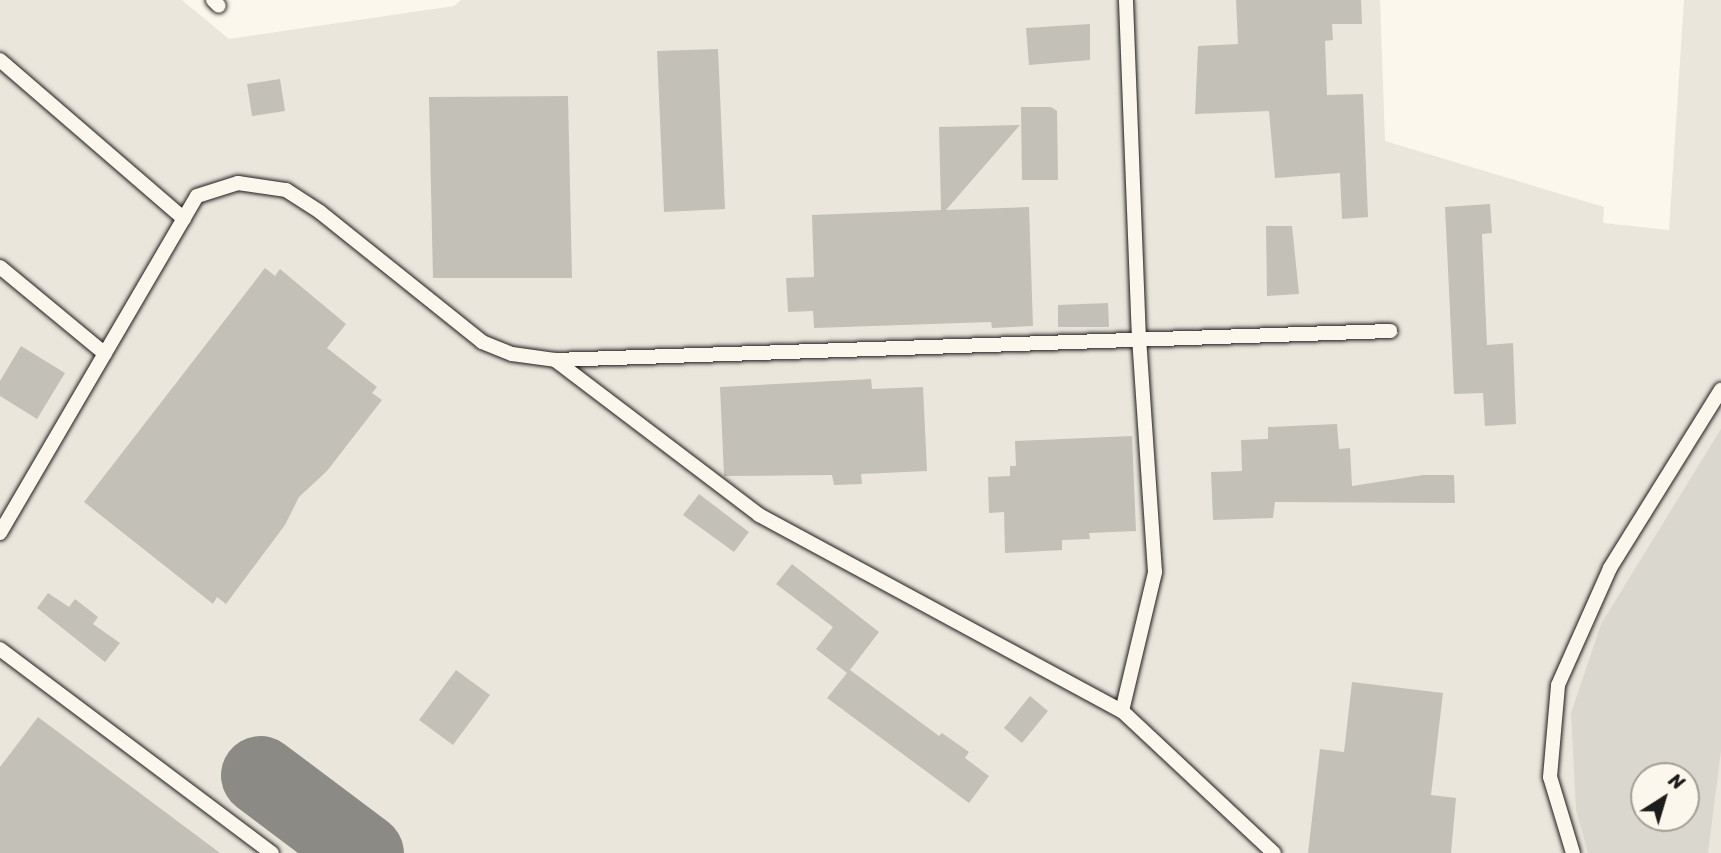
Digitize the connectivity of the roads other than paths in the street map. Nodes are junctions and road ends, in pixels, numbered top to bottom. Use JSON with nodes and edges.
{"nodes":[{"id":1,"x":1126,"y":0,"type":"edge"},
{"id":2,"x":0,"y":61,"type":"edge"},
{"id":3,"x":184,"y":219,"type":"junction"},
{"id":4,"x":0,"y":267,"type":"edge"},
{"id":5,"x":1390,"y":331,"type":"dead end"},
{"id":6,"x":1139,"y":340,"type":"junction"},
{"id":7,"x":105,"y":355,"type":"junction"},
{"id":8,"x":555,"y":360,"type":"junction"},
{"id":9,"x":1721,"y":390,"type":"edge"},
{"id":10,"x":0,"y":533,"type":"edge"},
{"id":11,"x":0,"y":649,"type":"edge"},
{"id":12,"x":1122,"y":711,"type":"junction"},
{"id":13,"x":272,"y":853,"type":"edge"},
{"id":14,"x":1274,"y":853,"type":"edge"},
{"id":15,"x":1573,"y":853,"type":"edge"}],
"edges":[{"from":1,"to":6,"type":"lane"},
{"from":2,"to":3,"type":"lane"},
{"from":3,"to":7,"type":"lane"},
{"from":3,"to":8,"type":"lane"},
{"from":4,"to":7,"type":"lane"},
{"from":5,"to":6,"type":"lane"},
{"from":6,"to":8,"type":"lane"},
{"from":6,"to":12,"type":"lane"},
{"from":7,"to":10,"type":"lane"},
{"from":8,"to":12,"type":"lane"},
{"from":9,"to":15,"type":"lane"},
{"from":11,"to":13,"type":"lane"},
{"from":12,"to":14,"type":"lane"}]}
